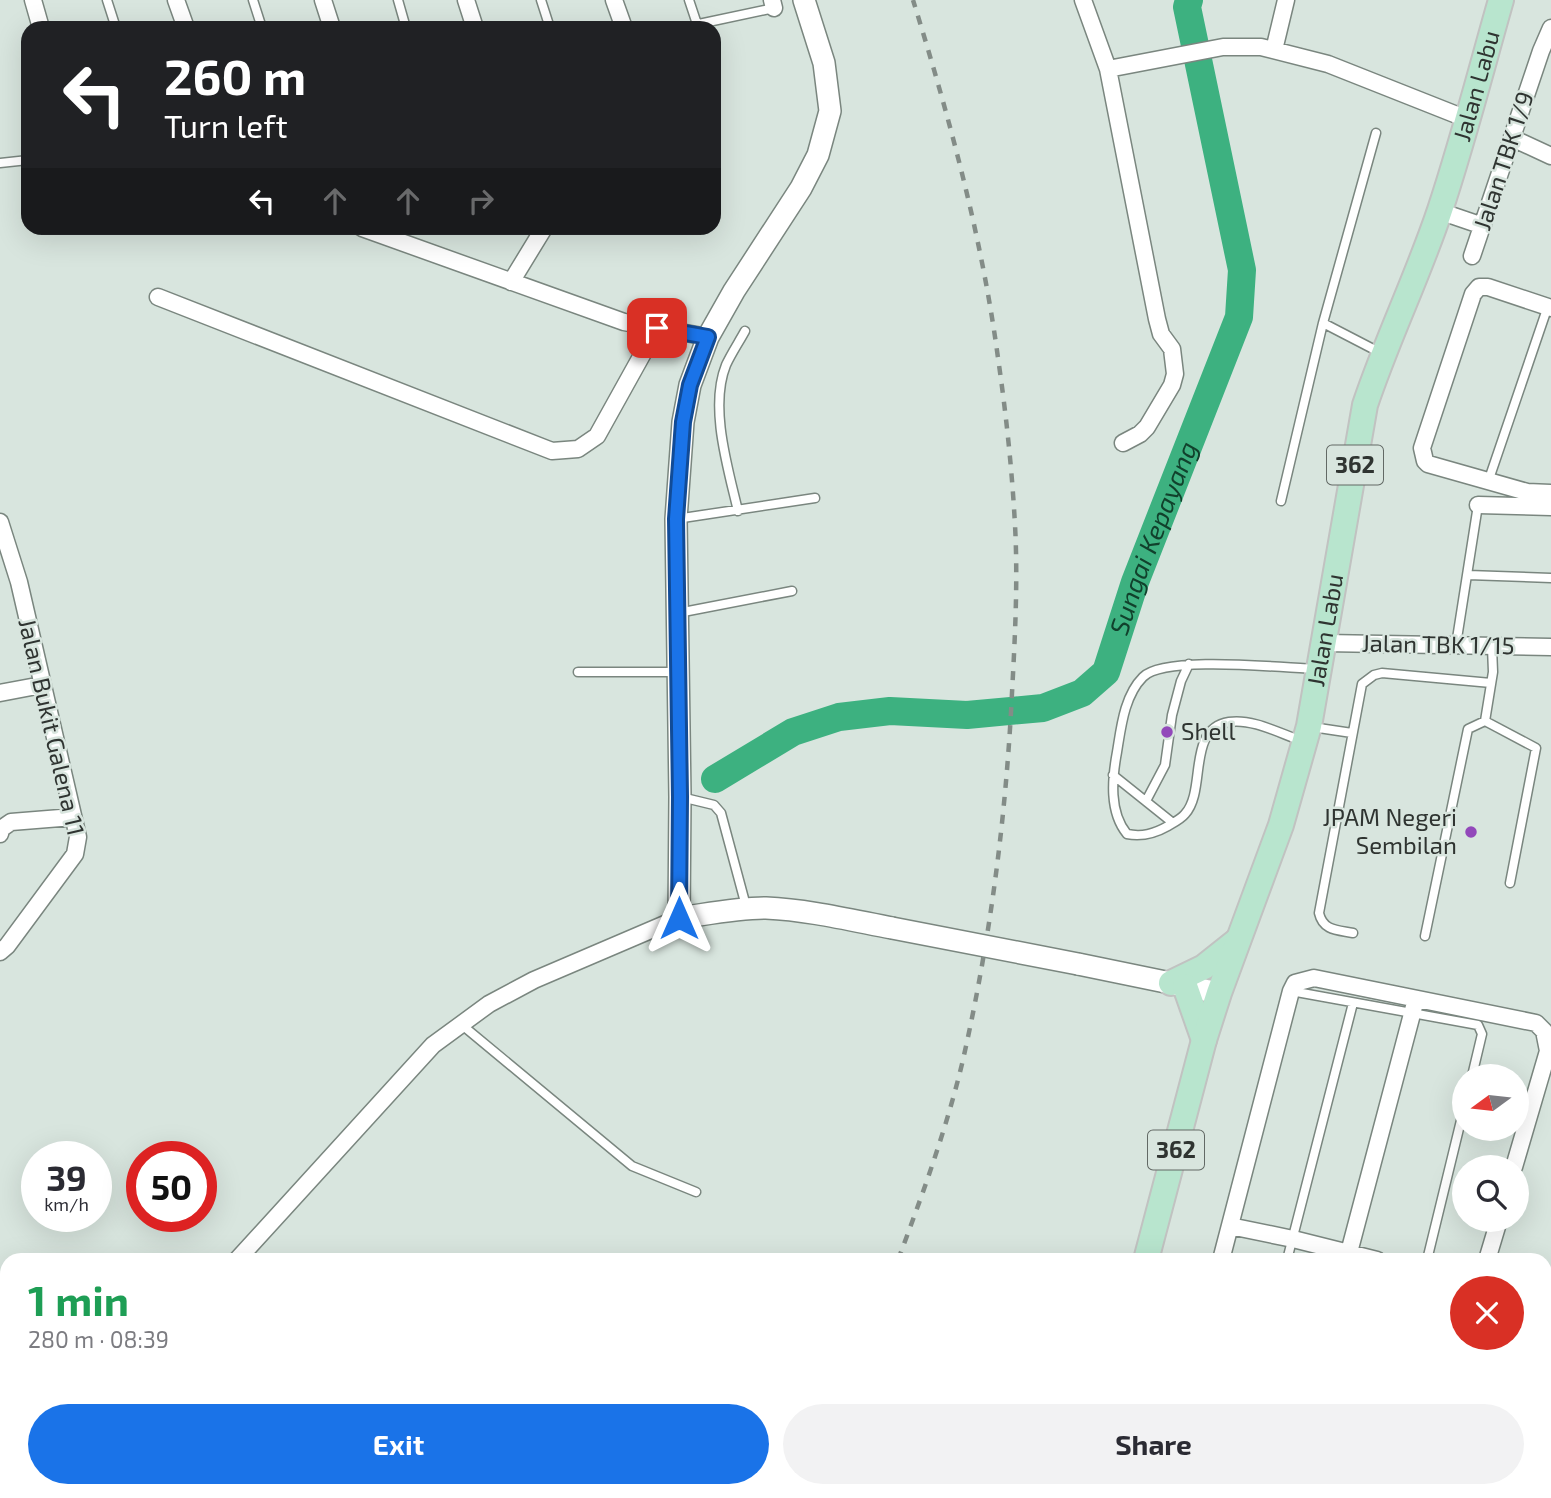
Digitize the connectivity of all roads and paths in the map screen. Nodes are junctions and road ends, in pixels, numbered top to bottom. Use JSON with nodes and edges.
{"nodes":[{"id":1,"x":33,"y":0,"type":"edge"},
{"id":2,"x":107,"y":0,"type":"edge"},
{"id":3,"x":176,"y":0,"type":"edge"},
{"id":4,"x":253,"y":0,"type":"edge"},
{"id":5,"x":323,"y":0,"type":"edge"},
{"id":6,"x":398,"y":0,"type":"edge"},
{"id":7,"x":466,"y":0,"type":"edge"},
{"id":8,"x":541,"y":0,"type":"edge"},
{"id":9,"x":614,"y":0,"type":"edge"},
{"id":10,"x":689,"y":0,"type":"edge"},
{"id":11,"x":804,"y":0,"type":"edge"},
{"id":12,"x":1083,"y":0,"type":"edge"},
{"id":13,"x":1286,"y":0,"type":"edge"},
{"id":14,"x":1501,"y":0,"type":"edge"},
{"id":15,"x":773,"y":4,"type":"edge"},
{"id":16,"x":39,"y":21,"type":"edge"},
{"id":17,"x":114,"y":21,"type":"edge"},
{"id":18,"x":184,"y":21,"type":"edge"},
{"id":19,"x":259,"y":21,"type":"edge"},
{"id":20,"x":330,"y":21,"type":"edge"},
{"id":21,"x":404,"y":21,"type":"edge"},
{"id":22,"x":473,"y":21,"type":"edge"},
{"id":23,"x":548,"y":21,"type":"edge"},
{"id":24,"x":622,"y":21,"type":"edge"},
{"id":25,"x":696,"y":21,"type":"edge"},
{"id":26,"x":708,"y":21,"type":"edge"},
{"id":27,"x":1551,"y":28,"type":"edge"},
{"id":28,"x":1274,"y":50,"type":"junction"},
{"id":29,"x":1546,"y":53,"type":"edge"},
{"id":30,"x":1108,"y":69,"type":"junction"},
{"id":31,"x":1467,"y":119,"type":"junction"},
{"id":32,"x":1376,"y":133,"type":"dead end"},
{"id":33,"x":1512,"y":138,"type":"junction"},
{"id":34,"x":1551,"y":156,"type":"edge"},
{"id":35,"x":21,"y":161,"type":"edge"},
{"id":36,"x":0,"y":163,"type":"edge"},
{"id":37,"x":1440,"y":211,"type":"junction"},
{"id":38,"x":1483,"y":226,"type":"junction"},
{"id":39,"x":391,"y":235,"type":"edge"},
{"id":40,"x":540,"y":235,"type":"edge"},
{"id":41,"x":1472,"y":256,"type":"dead end"},
{"id":42,"x":511,"y":282,"type":"junction"},
{"id":43,"x":158,"y":297,"type":"dead end"},
{"id":44,"x":1549,"y":306,"type":"edge"},
{"id":45,"x":1323,"y":323,"type":"junction"},
{"id":46,"x":657,"y":328,"type":"junction"},
{"id":47,"x":745,"y":331,"type":"dead end"},
{"id":48,"x":708,"y":337,"type":"junction"},
{"id":49,"x":1382,"y":354,"type":"junction"},
{"id":50,"x":1123,"y":443,"type":"dead end"},
{"id":51,"x":1488,"y":482,"type":"junction"},
{"id":52,"x":1551,"y":493,"type":"edge"},
{"id":53,"x":815,"y":499,"type":"dead end"},
{"id":54,"x":1281,"y":501,"type":"dead end"},
{"id":55,"x":1478,"y":505,"type":"joint"},
{"id":56,"x":1551,"y":507,"type":"edge"},
{"id":57,"x":738,"y":511,"type":"junction"},
{"id":58,"x":676,"y":519,"type":"junction"},
{"id":59,"x":0,"y":522,"type":"edge"},
{"id":60,"x":5,"y":554,"type":"edge"},
{"id":61,"x":1468,"y":575,"type":"junction"},
{"id":62,"x":1551,"y":578,"type":"edge"},
{"id":63,"x":792,"y":591,"type":"dead end"},
{"id":64,"x":676,"y":613,"type":"junction"},
{"id":65,"x":1325,"y":643,"type":"junction"},
{"id":66,"x":1456,"y":645,"type":"junction"},
{"id":67,"x":1492,"y":647,"type":"junction"},
{"id":68,"x":1551,"y":647,"type":"edge"},
{"id":69,"x":1189,"y":664,"type":"junction"},
{"id":70,"x":1320,"y":669,"type":"junction"},
{"id":71,"x":678,"y":671,"type":"junction"},
{"id":72,"x":579,"y":672,"type":"dead end"},
{"id":73,"x":1491,"y":683,"type":"junction"},
{"id":74,"x":42,"y":685,"type":"junction"},
{"id":75,"x":0,"y":694,"type":"edge"},
{"id":76,"x":1485,"y":721,"type":"junction"},
{"id":77,"x":1352,"y":733,"type":"junction"},
{"id":78,"x":1307,"y":734,"type":"junction"},
{"id":79,"x":1113,"y":775,"type":"junction"},
{"id":80,"x":680,"y":797,"type":"junction"},
{"id":81,"x":1146,"y":801,"type":"junction"},
{"id":82,"x":73,"y":817,"type":"junction"},
{"id":83,"x":1174,"y":823,"type":"junction"},
{"id":84,"x":0,"y":834,"type":"edge"},
{"id":85,"x":1510,"y":883,"type":"dead end"},
{"id":86,"x":746,"y":909,"type":"junction"},
{"id":87,"x":679,"y":918,"type":"junction"},
{"id":88,"x":1353,"y":933,"type":"dead end"},
{"id":89,"x":1425,"y":936,"type":"dead end"},
{"id":90,"x":1239,"y":939,"type":"junction"},
{"id":91,"x":0,"y":952,"type":"edge"},
{"id":92,"x":1178,"y":984,"type":"junction"},
{"id":93,"x":1291,"y":991,"type":"junction"},
{"id":94,"x":1219,"y":993,"type":"junction"},
{"id":95,"x":1353,"y":1003,"type":"junction"},
{"id":96,"x":1414,"y":1005,"type":"junction"},
{"id":97,"x":462,"y":1024,"type":"junction"},
{"id":98,"x":1204,"y":1040,"type":"junction"},
{"id":99,"x":1475,"y":1064,"type":"edge"},
{"id":100,"x":1456,"y":1141,"type":"edge"},
{"id":101,"x":1518,"y":1155,"type":"edge"},
{"id":102,"x":696,"y":1192,"type":"dead end"},
{"id":103,"x":1230,"y":1226,"type":"junction"},
{"id":104,"x":1495,"y":1232,"type":"edge"},
{"id":105,"x":1293,"y":1239,"type":"junction"},
{"id":106,"x":243,"y":1253,"type":"edge"},
{"id":107,"x":1148,"y":1253,"type":"edge"},
{"id":108,"x":1223,"y":1253,"type":"edge"},
{"id":109,"x":1289,"y":1253,"type":"edge"},
{"id":110,"x":1338,"y":1253,"type":"edge"},
{"id":111,"x":1349,"y":1253,"type":"edge"},
{"id":112,"x":1429,"y":1253,"type":"edge"},
{"id":113,"x":1489,"y":1253,"type":"edge"}],
"edges":[{"from":1,"to":16,"type":"street"},
{"from":2,"to":17,"type":"lane"},
{"from":3,"to":18,"type":"street"},
{"from":4,"to":19,"type":"lane"},
{"from":5,"to":20,"type":"street"},
{"from":6,"to":21,"type":"lane"},
{"from":7,"to":22,"type":"street"},
{"from":8,"to":23,"type":"lane"},
{"from":9,"to":24,"type":"street"},
{"from":10,"to":25,"type":"lane"},
{"from":11,"to":48,"type":"main road"},
{"from":12,"to":30,"type":"street"},
{"from":13,"to":28,"type":"street"},
{"from":14,"to":31,"type":"main road","name":"Jalan Labu","number":"362"},
{"from":15,"to":26,"type":"lane"},
{"from":27,"to":29,"type":"street","name":"Jalan TBK 1/9"},
{"from":28,"to":30,"type":"street"},
{"from":28,"to":31,"type":"street"},
{"from":29,"to":33,"type":"street","name":"Jalan TBK 1/9"},
{"from":30,"to":50,"type":"street"},
{"from":31,"to":37,"type":"main road","name":"Jalan Labu","number":"362"},
{"from":32,"to":45,"type":"lane"},
{"from":33,"to":34,"type":"street"},
{"from":33,"to":38,"type":"street","name":"Jalan TBK 1/9"},
{"from":35,"to":36,"type":"lane"},
{"from":37,"to":38,"type":"street"},
{"from":37,"to":49,"type":"main road","name":"Jalan Labu","number":"362"},
{"from":38,"to":41,"type":"street","name":"Jalan TBK 1/9"},
{"from":39,"to":42,"type":"street"},
{"from":40,"to":42,"type":"street"},
{"from":42,"to":46,"type":"street"},
{"from":43,"to":46,"type":"street"},
{"from":44,"to":51,"type":"lane"},
{"from":44,"to":51,"type":"street"},
{"from":45,"to":49,"type":"lane"},
{"from":45,"to":54,"type":"lane"},
{"from":46,"to":48,"type":"street"},
{"from":47,"to":57,"type":"lane"},
{"from":48,"to":58,"type":"main road"},
{"from":49,"to":65,"type":"main road","name":"Jalan Labu","number":"362"},
{"from":51,"to":52,"type":"street"},
{"from":53,"to":57,"type":"lane"},
{"from":55,"to":56,"type":"street"},
{"from":55,"to":61,"type":"lane"},
{"from":57,"to":58,"type":"lane"},
{"from":58,"to":64,"type":"main road"},
{"from":59,"to":60,"type":"street","name":"Jalan Bukit Galena 11"},
{"from":60,"to":74,"type":"street","name":"Jalan Bukit Galena 11"},
{"from":61,"to":62,"type":"lane"},
{"from":61,"to":66,"type":"lane"},
{"from":63,"to":64,"type":"lane"},
{"from":64,"to":71,"type":"main road"},
{"from":65,"to":66,"type":"street","name":"Jalan TBK 1/15"},
{"from":65,"to":70,"type":"main road","name":"Jalan Labu","number":"362"},
{"from":66,"to":67,"type":"street","name":"Jalan TBK 1/15"},
{"from":67,"to":68,"type":"street","name":"Jalan TBK 1/15"},
{"from":67,"to":73,"type":"lane"},
{"from":69,"to":70,"type":"lane"},
{"from":69,"to":79,"type":"lane"},
{"from":69,"to":81,"type":"lane"},
{"from":70,"to":78,"type":"main road","name":"Jalan Labu","number":"362"},
{"from":71,"to":72,"type":"lane"},
{"from":71,"to":80,"type":"main road"},
{"from":73,"to":76,"type":"lane"},
{"from":73,"to":77,"type":"lane"},
{"from":74,"to":75,"type":"street"},
{"from":74,"to":82,"type":"street","name":"Jalan Bukit Galena 11"},
{"from":76,"to":85,"type":"lane"},
{"from":76,"to":89,"type":"lane"},
{"from":77,"to":78,"type":"lane"},
{"from":77,"to":88,"type":"lane"},
{"from":78,"to":83,"type":"lane"},
{"from":78,"to":90,"type":"main road","name":"Jalan Labu","number":"362"},
{"from":79,"to":81,"type":"lane"},
{"from":79,"to":83,"type":"lane"},
{"from":80,"to":86,"type":"lane"},
{"from":80,"to":87,"type":"main road"},
{"from":81,"to":83,"type":"lane"},
{"from":82,"to":84,"type":"street"},
{"from":82,"to":91,"type":"street","name":"Jalan Bukit Galena 11"},
{"from":86,"to":87,"type":"main road"},
{"from":86,"to":92,"type":"main road","bridge":true},
{"from":87,"to":97,"type":"street"},
{"from":90,"to":92,"type":"main road"},
{"from":90,"to":94,"type":"main road","name":"Jalan Labu","number":"362"},
{"from":92,"to":94,"type":"main road"},
{"from":92,"to":98,"type":"main road"},
{"from":93,"to":95,"type":"lane"},
{"from":93,"to":96,"type":"street"},
{"from":93,"to":103,"type":"street"},
{"from":94,"to":98,"type":"main road","name":"Jalan Labu","number":"362"},
{"from":95,"to":96,"type":"lane"},
{"from":95,"to":105,"type":"lane"},
{"from":96,"to":99,"type":"lane"},
{"from":96,"to":101,"type":"street"},
{"from":96,"to":111,"type":"street"},
{"from":97,"to":102,"type":"lane"},
{"from":97,"to":106,"type":"street"},
{"from":98,"to":107,"type":"main road","name":"Jalan Labu","number":"362"},
{"from":100,"to":112,"type":"lane"},
{"from":103,"to":105,"type":"street"},
{"from":103,"to":108,"type":"street"},
{"from":104,"to":113,"type":"street"},
{"from":105,"to":109,"type":"lane"},
{"from":105,"to":110,"type":"street"}]}
